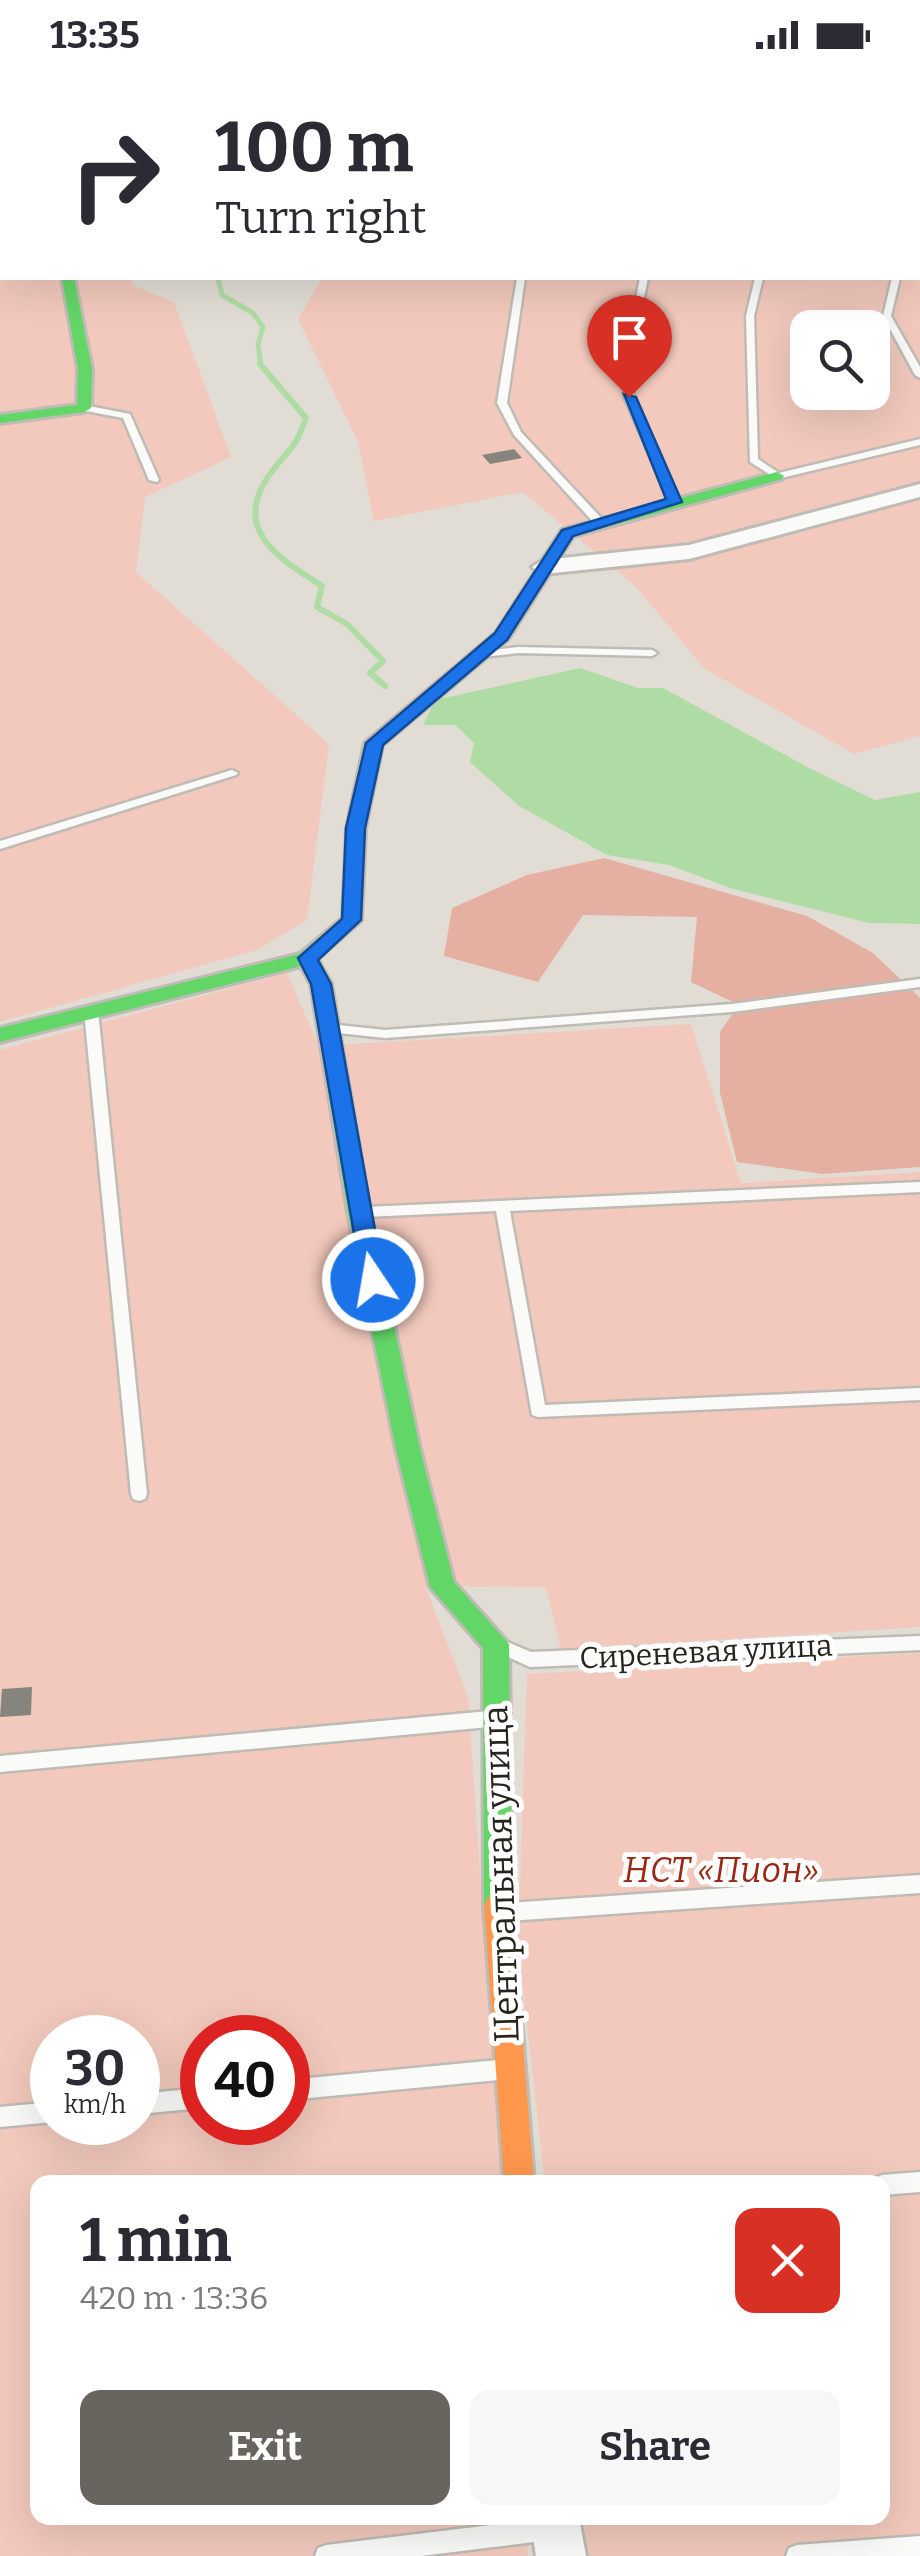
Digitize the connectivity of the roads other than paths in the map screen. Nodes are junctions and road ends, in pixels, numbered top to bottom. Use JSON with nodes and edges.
{"nodes":[{"id":1,"x":68,"y":280,"type":"edge"},
{"id":2,"x":522,"y":280,"type":"edge"},
{"id":3,"x":644,"y":280,"type":"edge"},
{"id":4,"x":759,"y":280,"type":"edge"},
{"id":5,"x":896,"y":280,"type":"edge"},
{"id":6,"x":920,"y":375,"type":"edge"},
{"id":7,"x":84,"y":408,"type":"junction"},
{"id":8,"x":0,"y":420,"type":"edge"},
{"id":9,"x":920,"y":442,"type":"edge"},
{"id":10,"x":777,"y":476,"type":"junction"},
{"id":11,"x":154,"y":480,"type":"dead end"},
{"id":12,"x":920,"y":490,"type":"edge"},
{"id":13,"x":675,"y":502,"type":"junction"},
{"id":14,"x":599,"y":522,"type":"junction"},
{"id":15,"x":543,"y":567,"type":"junction"},
{"id":16,"x":652,"y":653,"type":"dead end"},
{"id":17,"x":478,"y":655,"type":"junction"},
{"id":18,"x":232,"y":773,"type":"dead end"},
{"id":19,"x":0,"y":845,"type":"edge"},
{"id":20,"x":307,"y":958,"type":"junction"},
{"id":21,"x":920,"y":983,"type":"edge"},
{"id":22,"x":91,"y":1010,"type":"junction"},
{"id":23,"x":328,"y":1028,"type":"junction"},
{"id":24,"x":0,"y":1034,"type":"edge"},
{"id":25,"x":920,"y":1187,"type":"edge"},
{"id":26,"x":502,"y":1206,"type":"junction"},
{"id":27,"x":359,"y":1212,"type":"junction"},
{"id":28,"x":920,"y":1394,"type":"edge"},
{"id":29,"x":140,"y":1494,"type":"dead end"},
{"id":30,"x":920,"y":1642,"type":"edge"},
{"id":31,"x":496,"y":1644,"type":"junction"},
{"id":32,"x":494,"y":1718,"type":"junction"},
{"id":33,"x":0,"y":1764,"type":"edge"},
{"id":34,"x":920,"y":1884,"type":"edge"},
{"id":35,"x":499,"y":1913,"type":"junction"},
{"id":36,"x":507,"y":2069,"type":"junction"},
{"id":37,"x":310,"y":2088,"type":"edge"},
{"id":38,"x":30,"y":2114,"type":"edge"},
{"id":39,"x":0,"y":2117,"type":"edge"},
{"id":40,"x":518,"y":2175,"type":"edge"},
{"id":41,"x":920,"y":2182,"type":"edge"},
{"id":42,"x":890,"y":2184,"type":"edge"},
{"id":43,"x":558,"y":2534,"type":"edge"},
{"id":44,"x":920,"y":2548,"type":"edge"},
{"id":45,"x":326,"y":2556,"type":"edge"},
{"id":46,"x":796,"y":2556,"type":"edge"}],
"edges":[{"from":1,"to":7,"type":"street"},
{"from":2,"to":14,"type":"lane"},
{"from":3,"to":13,"type":"lane"},
{"from":4,"to":10,"type":"lane"},
{"from":5,"to":6,"type":"lane"},
{"from":7,"to":8,"type":"street"},
{"from":7,"to":11,"type":"lane"},
{"from":9,"to":10,"type":"lane"},
{"from":10,"to":13,"type":"street"},
{"from":12,"to":15,"type":"street"},
{"from":13,"to":14,"type":"street"},
{"from":14,"to":15,"type":"street"},
{"from":15,"to":17,"type":"street"},
{"from":16,"to":17,"type":"lane"},
{"from":17,"to":20,"type":"street"},
{"from":18,"to":19,"type":"lane"},
{"from":20,"to":22,"type":"street"},
{"from":20,"to":23,"type":"street"},
{"from":21,"to":23,"type":"lane"},
{"from":22,"to":24,"type":"street"},
{"from":22,"to":29,"type":"lane"},
{"from":23,"to":27,"type":"street"},
{"from":25,"to":26,"type":"lane"},
{"from":26,"to":27,"type":"lane"},
{"from":26,"to":28,"type":"lane"},
{"from":27,"to":31,"type":"street"},
{"from":30,"to":31,"type":"lane","name":"Сиреневая улица"},
{"from":31,"to":32,"type":"street","name":"Центральная улица"},
{"from":32,"to":33,"type":"lane"},
{"from":32,"to":35,"type":"street","name":"Центральная улица"},
{"from":34,"to":35,"type":"lane"},
{"from":35,"to":36,"type":"street","name":"Центральная улица"},
{"from":36,"to":37,"type":"lane"},
{"from":36,"to":40,"type":"street","name":"Центральная улица"},
{"from":38,"to":39,"type":"lane"},
{"from":41,"to":42,"type":"lane"},
{"from":43,"to":45,"type":"lane"},
{"from":44,"to":46,"type":"lane"}]}
